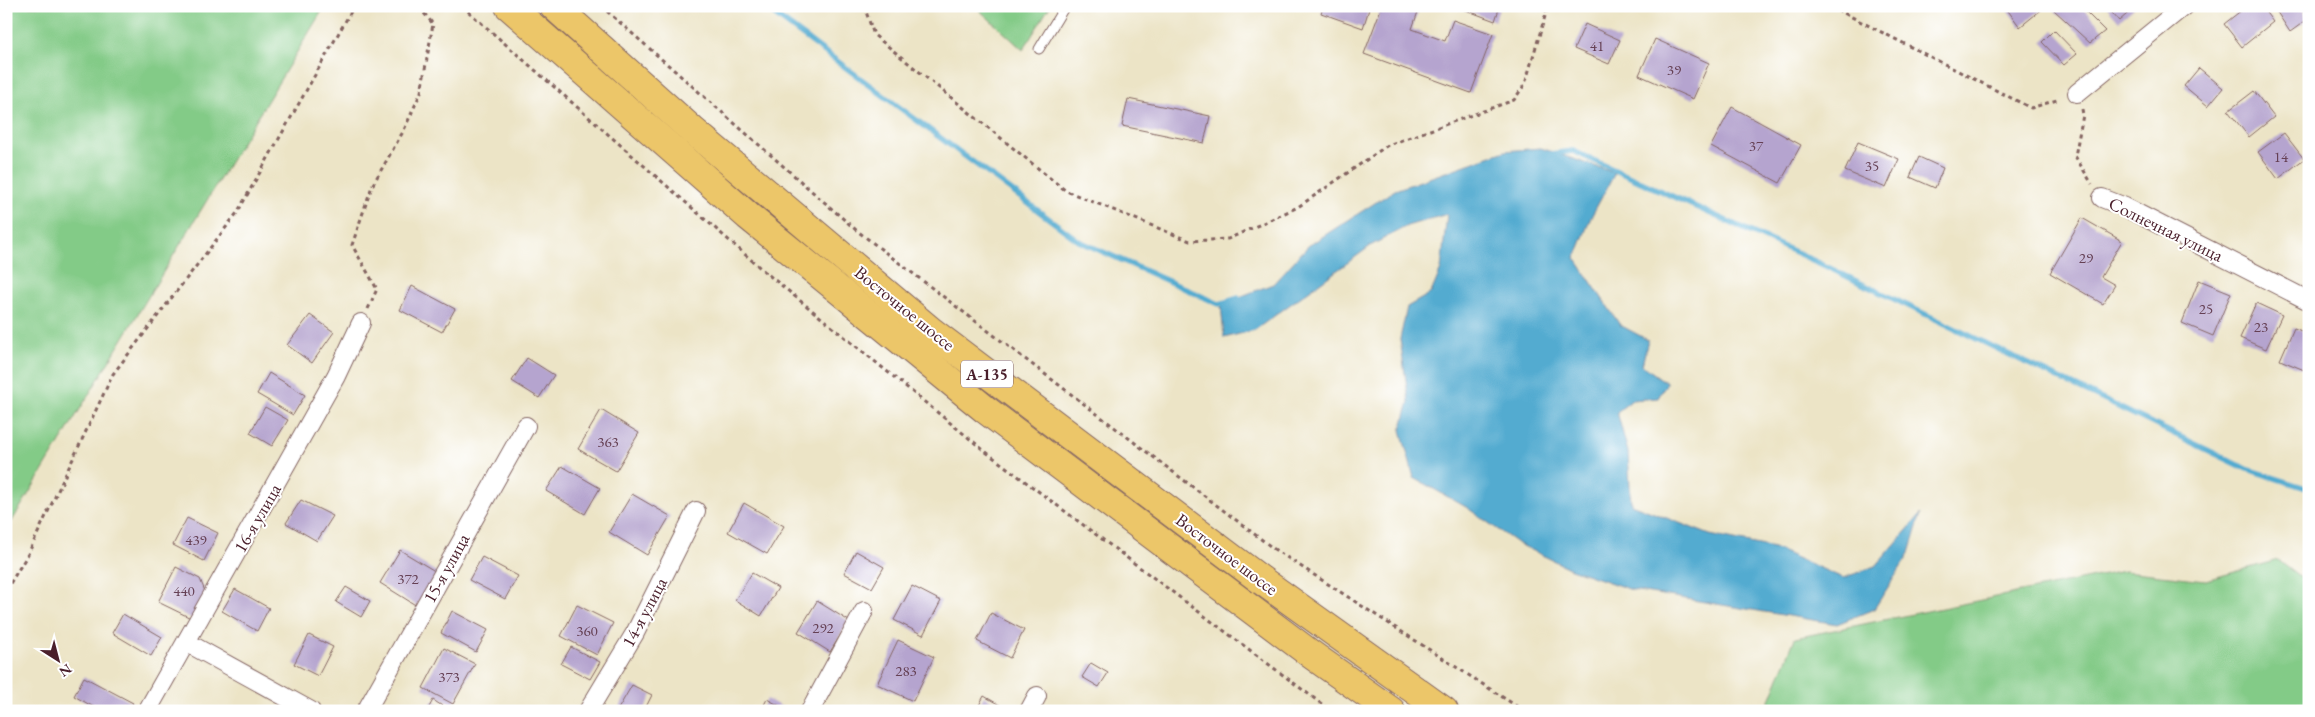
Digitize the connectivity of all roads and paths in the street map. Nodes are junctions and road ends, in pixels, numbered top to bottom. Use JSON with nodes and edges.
{"nodes":[{"id":1,"x":354,"y":6,"type":"edge"},
{"id":2,"x":418,"y":6,"type":"edge"},
{"id":3,"x":462,"y":6,"type":"edge"},
{"id":4,"x":509,"y":6,"type":"edge"},
{"id":5,"x":554,"y":6,"type":"edge"},
{"id":6,"x":601,"y":6,"type":"edge"},
{"id":7,"x":864,"y":6,"type":"edge"},
{"id":8,"x":1065,"y":6,"type":"edge"},
{"id":9,"x":1548,"y":6,"type":"edge"},
{"id":10,"x":1830,"y":6,"type":"edge"},
{"id":11,"x":2184,"y":6,"type":"edge"},
{"id":12,"x":1039,"y":49,"type":"dead end"},
{"id":13,"x":2077,"y":93,"type":"junction"},
{"id":14,"x":2102,"y":198,"type":"joint"},
{"id":15,"x":2309,"y":301,"type":"edge"},
{"id":16,"x":361,"y":323,"type":"joint"},
{"id":17,"x":526,"y":426,"type":"dead end"},
{"id":18,"x":696,"y":511,"type":"dead end"},
{"id":19,"x":6,"y":590,"type":"edge"},
{"id":20,"x":864,"y":611,"type":"dead end"},
{"id":21,"x":186,"y":642,"type":"junction"},
{"id":22,"x":147,"y":711,"type":"edge"},
{"id":23,"x":312,"y":711,"type":"edge"},
{"id":24,"x":366,"y":711,"type":"edge"},
{"id":25,"x":588,"y":711,"type":"edge"},
{"id":26,"x":810,"y":711,"type":"edge"},
{"id":27,"x":1332,"y":711,"type":"edge"},
{"id":28,"x":1392,"y":711,"type":"edge"},
{"id":29,"x":1444,"y":711,"type":"edge"},
{"id":30,"x":1524,"y":711,"type":"edge"}],
"edges":[{"from":1,"to":19,"type":"path"},
{"from":2,"to":16,"type":"path"},
{"from":3,"to":27,"type":"path"},
{"from":4,"to":28,"type":"highway","name":"Восточное шоссе","number":"А-135"},
{"from":5,"to":29,"type":"highway","name":"Восточное шоссе","number":"А-135"},
{"from":6,"to":30,"type":"path"},
{"from":7,"to":9,"type":"path"},
{"from":8,"to":12,"type":"lane"},
{"from":10,"to":13,"type":"path"},
{"from":11,"to":13,"type":"street"},
{"from":13,"to":14,"type":"path","name":"Солнечная улица"},
{"from":14,"to":15,"type":"street","name":"Солнечная улица"},
{"from":16,"to":21,"type":"street","name":"16-я улица"},
{"from":17,"to":24,"type":"street","name":"15-я улица"},
{"from":18,"to":25,"type":"street","name":"14-я улица"},
{"from":20,"to":26,"type":"street"},
{"from":21,"to":22,"type":"street","name":"16-я улица"},
{"from":21,"to":23,"type":"street"}]}
